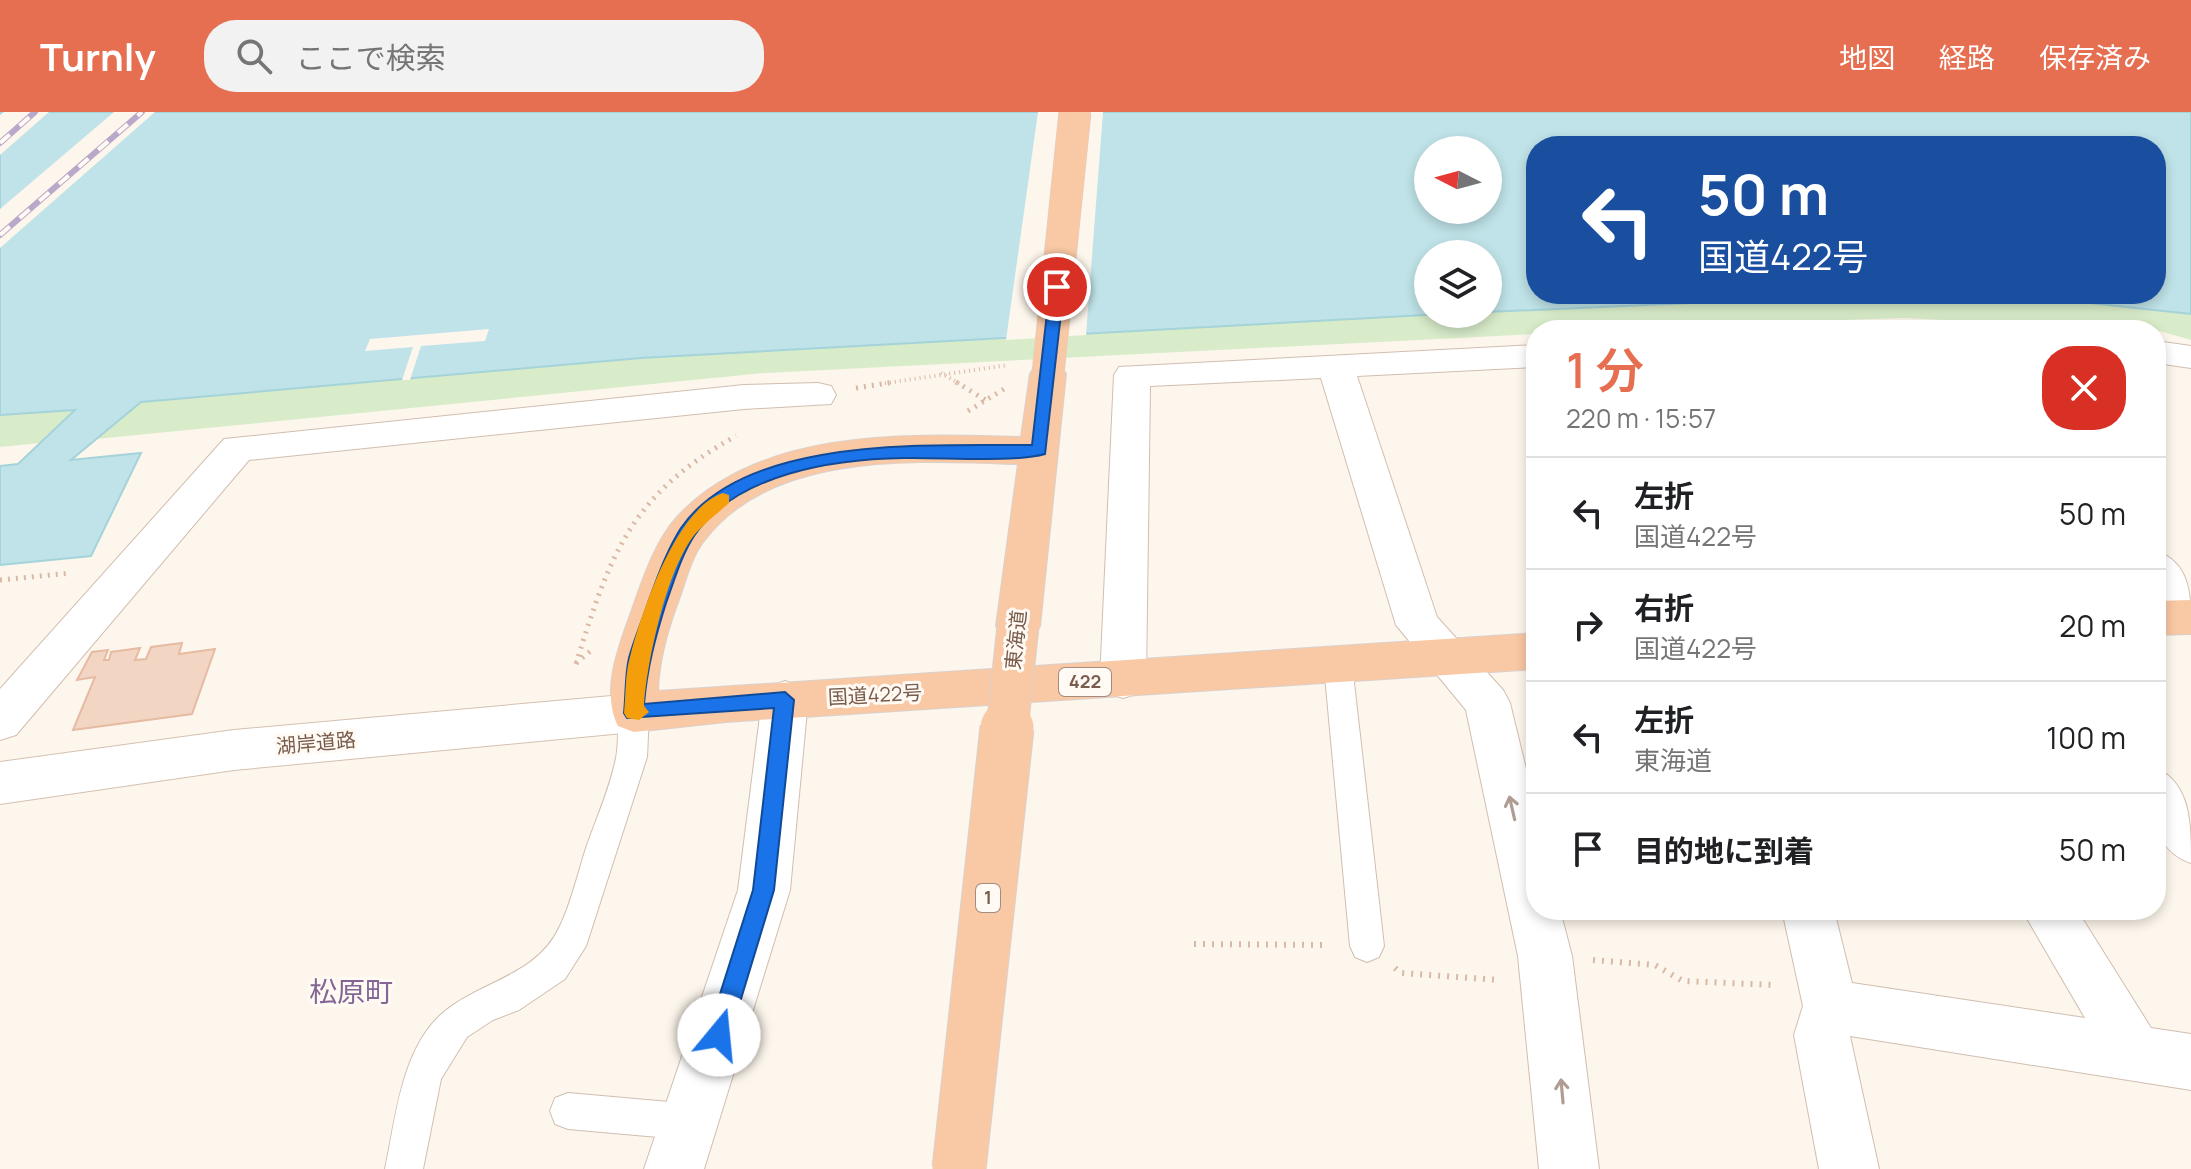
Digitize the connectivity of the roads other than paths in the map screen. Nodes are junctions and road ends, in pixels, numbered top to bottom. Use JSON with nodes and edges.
{"nodes":[{"id":1,"x":1075,"y":112,"type":"edge"},
{"id":2,"x":2166,"y":353,"type":"edge"},
{"id":3,"x":1526,"y":356,"type":"edge"},
{"id":4,"x":2191,"y":357,"type":"edge"},
{"id":5,"x":1335,"y":365,"type":"junction"},
{"id":6,"x":818,"y":395,"type":"dead end"},
{"id":7,"x":1039,"y":451,"type":"junction"},
{"id":8,"x":2166,"y":581,"type":"edge"},
{"id":9,"x":2191,"y":615,"type":"edge"},
{"id":10,"x":2166,"y":617,"type":"edge"},
{"id":11,"x":1526,"y":652,"type":"edge"},
{"id":12,"x":1449,"y":657,"type":"junction"},
{"id":13,"x":1338,"y":665,"type":"junction"},
{"id":14,"x":1123,"y":680,"type":"junction"},
{"id":15,"x":1010,"y":687,"type":"junction"},
{"id":16,"x":785,"y":700,"type":"junction"},
{"id":17,"x":634,"y":713,"type":"junction"},
{"id":18,"x":0,"y":721,"type":"edge"},
{"id":19,"x":0,"y":783,"type":"edge"},
{"id":20,"x":2166,"y":804,"type":"edge"},
{"id":21,"x":2191,"y":841,"type":"edge"},
{"id":22,"x":1526,"y":873,"type":"edge"},
{"id":23,"x":1537,"y":920,"type":"edge"},
{"id":24,"x":1810,"y":920,"type":"edge"},
{"id":25,"x":2054,"y":920,"type":"edge"},
{"id":26,"x":1367,"y":946,"type":"dead end"},
{"id":27,"x":1827,"y":997,"type":"junction"},
{"id":28,"x":2134,"y":1053,"type":"junction"},
{"id":29,"x":2191,"y":1062,"type":"edge"},
{"id":30,"x":568,"y":1111,"type":"dead end"},
{"id":31,"x":692,"y":1122,"type":"junction"},
{"id":32,"x":404,"y":1169,"type":"edge"},
{"id":33,"x":674,"y":1169,"type":"edge"},
{"id":34,"x":959,"y":1169,"type":"edge"},
{"id":35,"x":1569,"y":1169,"type":"edge"},
{"id":36,"x":1849,"y":1169,"type":"edge"}],
"edges":[{"from":1,"to":7,"type":"highway","name":"東海道","number":"1","bridge":true},
{"from":2,"to":4,"type":"street"},
{"from":3,"to":5,"type":"street"},
{"from":5,"to":12,"type":"street"},
{"from":5,"to":14,"type":"street"},
{"from":6,"to":18,"type":"street"},
{"from":7,"to":17,"type":"highway"},
{"from":7,"to":34,"type":"highway","name":"東海道","number":"1","bridge":true},
{"from":8,"to":9,"type":"street"},
{"from":9,"to":10,"type":"highway"},
{"from":11,"to":12,"type":"highway","name":"国道422号","number":"422"},
{"from":12,"to":13,"type":"highway","name":"国道422号","number":"422"},
{"from":22,"to":12,"type":"street","one_way":true},
{"from":13,"to":14,"type":"highway","name":"国道422号","number":"422"},
{"from":13,"to":26,"type":"lane"},
{"from":14,"to":15,"type":"highway","name":"国道422号","number":"422"},
{"from":15,"to":16,"type":"highway","name":"国道422号","number":"422"},
{"from":15,"to":34,"type":"street"},
{"from":16,"to":17,"type":"highway","name":"国道422号","number":"422"},
{"from":16,"to":31,"type":"street"},
{"from":17,"to":19,"type":"street","name":"湖岸道路"},
{"from":17,"to":32,"type":"lane"},
{"from":20,"to":21,"type":"street"},
{"from":35,"to":23,"type":"street","one_way":true},
{"from":24,"to":27,"type":"street"},
{"from":25,"to":28,"type":"street"},
{"from":27,"to":28,"type":"street"},
{"from":27,"to":36,"type":"street"},
{"from":28,"to":29,"type":"street"},
{"from":30,"to":31,"type":"lane"},
{"from":31,"to":33,"type":"street"}]}
